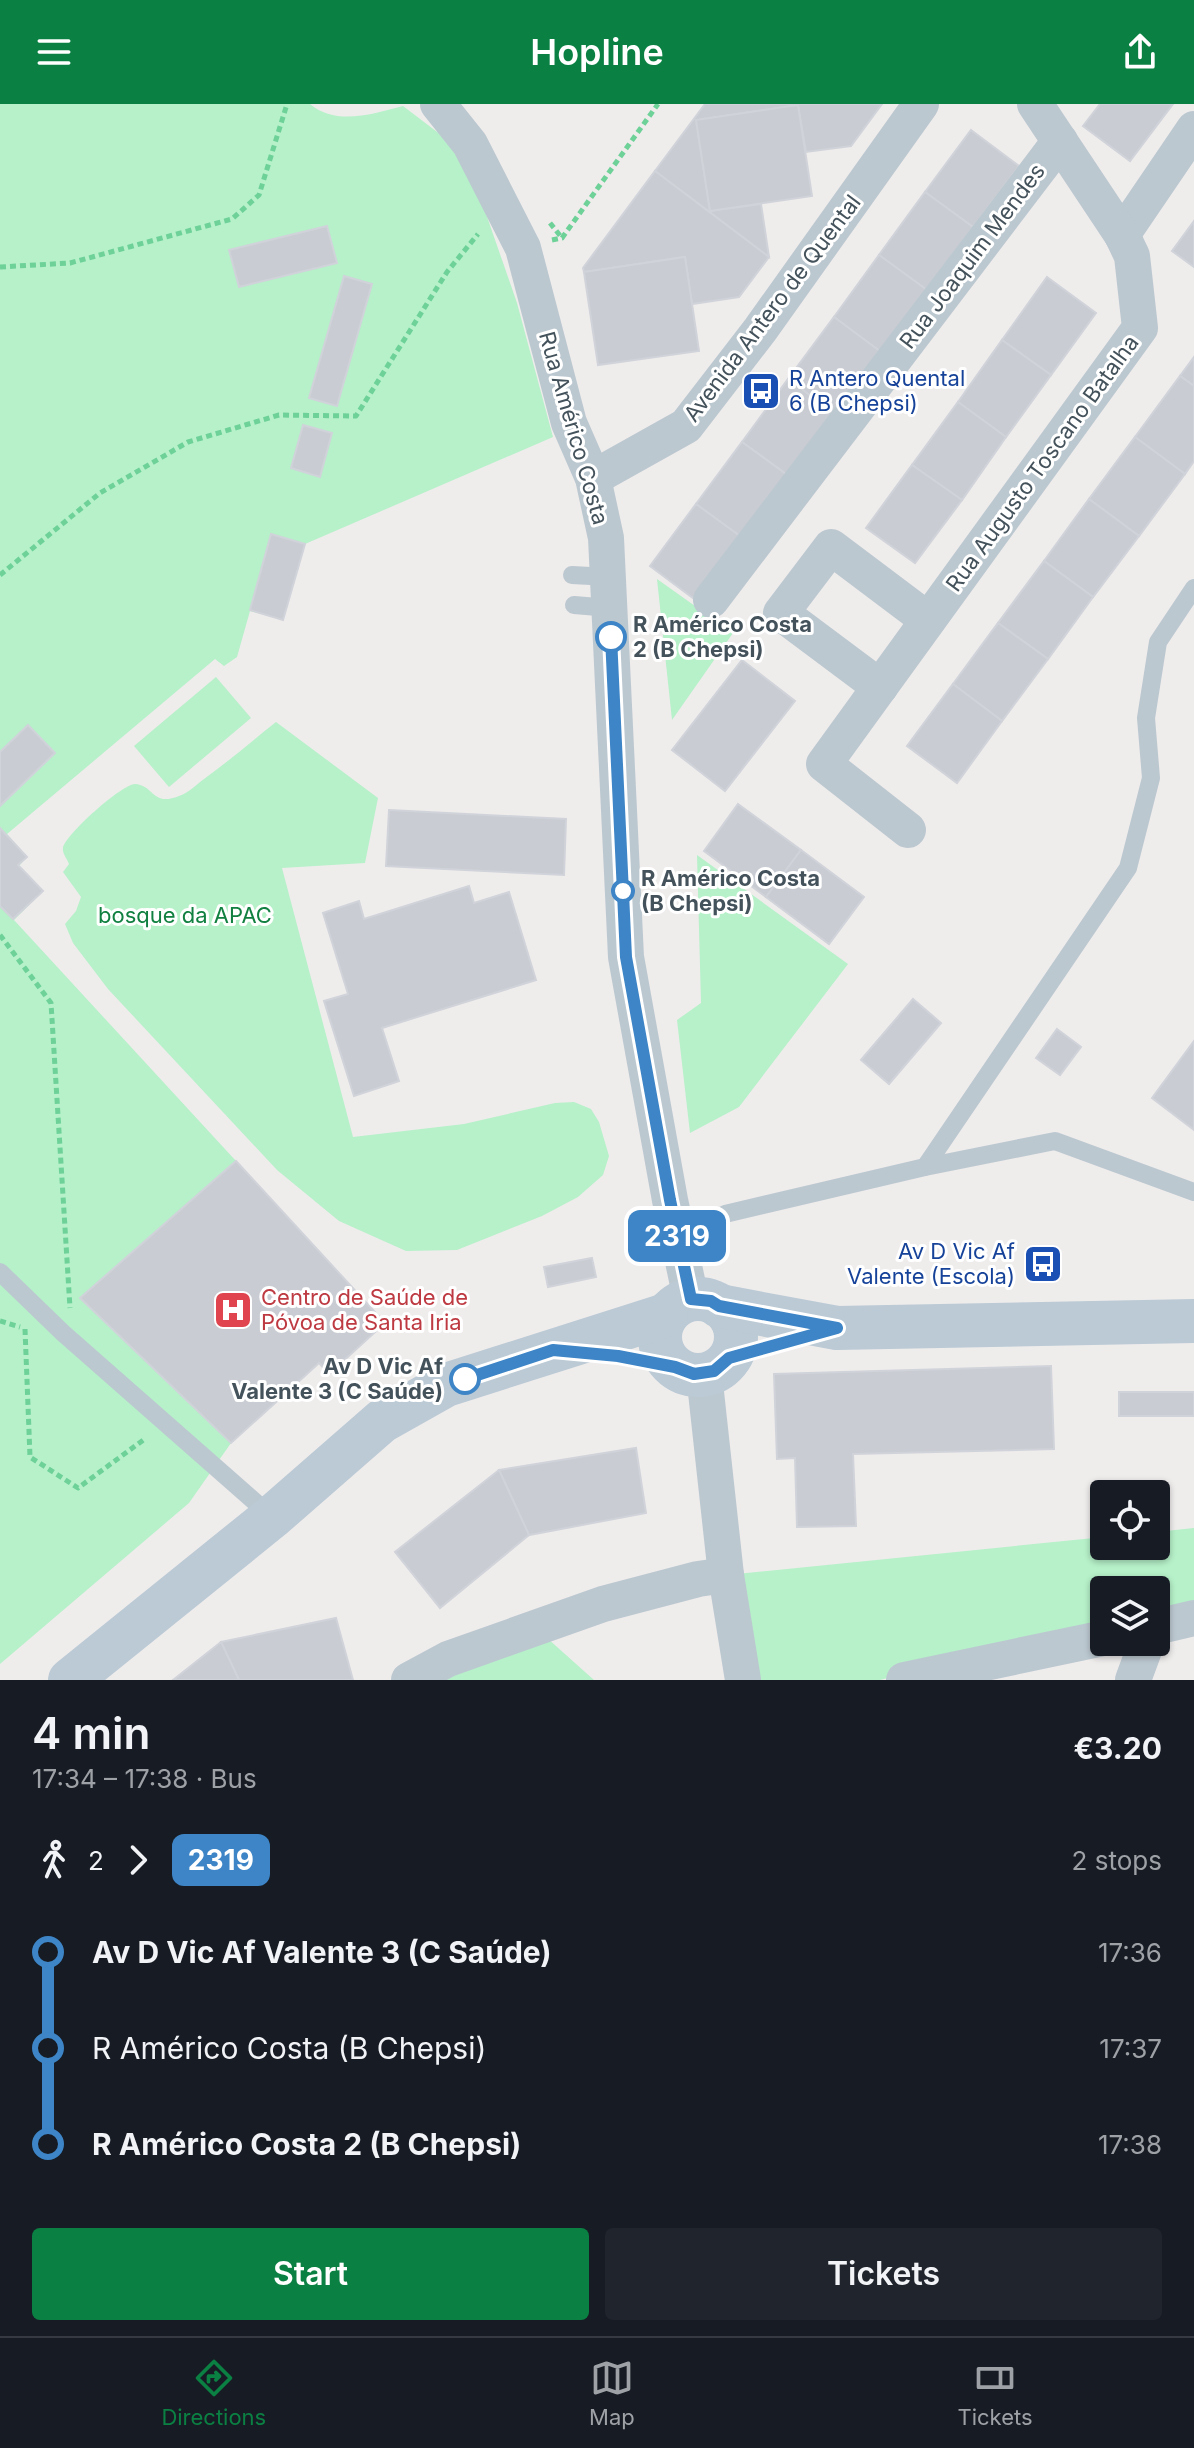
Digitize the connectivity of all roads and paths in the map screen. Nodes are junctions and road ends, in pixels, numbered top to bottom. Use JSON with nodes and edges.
{"nodes":[{"id":1,"x":287,"y":104,"type":"edge"},
{"id":2,"x":438,"y":104,"type":"edge"},
{"id":3,"x":658,"y":104,"type":"edge"},
{"id":4,"x":921,"y":104,"type":"edge"},
{"id":5,"x":1048,"y":117,"type":"edge"},
{"id":6,"x":1194,"y":129,"type":"edge"},
{"id":7,"x":488,"y":180,"type":"junction"},
{"id":8,"x":1122,"y":235,"type":"junction"},
{"id":9,"x":523,"y":248,"type":"junction"},
{"id":10,"x":0,"y":267,"type":"edge"},
{"id":11,"x":593,"y":478,"type":"junction"},
{"id":12,"x":0,"y":575,"type":"edge"},
{"id":13,"x":572,"y":575,"type":"dead end"},
{"id":14,"x":1194,"y":588,"type":"edge"},
{"id":15,"x":609,"y":593,"type":"junction"},
{"id":16,"x":711,"y":600,"type":"dead end"},
{"id":17,"x":574,"y":605,"type":"dead end"},
{"id":18,"x":928,"y":620,"type":"junction"},
{"id":19,"x":880,"y":687,"type":"junction"},
{"id":20,"x":908,"y":830,"type":"dead end"},
{"id":21,"x":0,"y":935,"type":"edge"},
{"id":22,"x":925,"y":1167,"type":"junction"},
{"id":23,"x":1194,"y":1192,"type":"edge"},
{"id":24,"x":725,"y":1214,"type":"dead end"},
{"id":25,"x":0,"y":1272,"type":"edge"},
{"id":26,"x":692,"y":1306,"type":"junction"},
{"id":27,"x":1194,"y":1321,"type":"edge"},
{"id":28,"x":25,"y":1328,"type":"dead end"},
{"id":29,"x":837,"y":1328,"type":"junction"},
{"id":30,"x":63,"y":1333,"type":"junction"},
{"id":31,"x":553,"y":1350,"type":"junction"},
{"id":32,"x":703,"y":1366,"type":"junction"},
{"id":33,"x":165,"y":1424,"type":"junction"},
{"id":34,"x":272,"y":1517,"type":"junction"},
{"id":35,"x":726,"y":1575,"type":"junction"},
{"id":36,"x":1194,"y":1618,"type":"edge"},
{"id":37,"x":1170,"y":1624,"type":"edge"},
{"id":38,"x":1090,"y":1641,"type":"edge"},
{"id":39,"x":1142,"y":1656,"type":"edge"},
{"id":40,"x":70,"y":1680,"type":"edge"},
{"id":41,"x":409,"y":1680,"type":"edge"},
{"id":42,"x":743,"y":1680,"type":"edge"},
{"id":43,"x":904,"y":1680,"type":"edge"},
{"id":44,"x":1133,"y":1680,"type":"edge"}],
"edges":[{"from":1,"to":10,"type":"path"},
{"from":2,"to":7,"type":"street","name":"Rua Américo Costa"},
{"from":3,"to":9,"type":"path"},
{"from":4,"to":11,"type":"street","name":"Avenida Antero de Quental"},
{"from":5,"to":8,"type":"street","name":"Rua Augusto Toscano Batalha"},
{"from":5,"to":16,"type":"street","name":"Rua Joaquim Mendes"},
{"from":6,"to":8,"type":"street"},
{"from":7,"to":9,"type":"street","name":"Rua Américo Costa"},
{"from":7,"to":12,"type":"path"},
{"from":8,"to":18,"type":"street","name":"Rua Augusto Toscano Batalha"},
{"from":9,"to":11,"type":"street","name":"Rua Américo Costa"},
{"from":11,"to":15,"type":"street","name":"Rua Américo Costa"},
{"from":13,"to":15,"type":"lane"},
{"from":14,"to":22,"type":"lane"},
{"from":15,"to":17,"type":"lane"},
{"from":15,"to":26,"type":"street","name":"Rua Américo Costa"},
{"from":18,"to":19,"type":"street","name":"Rua Augusto Toscano Batalha"},
{"from":18,"to":19,"type":"street"},
{"from":19,"to":20,"type":"street","name":"Rua Augusto Toscano Batalha"},
{"from":21,"to":30,"type":"path"},
{"from":22,"to":23,"type":"lane"},
{"from":22,"to":24,"type":"lane"},
{"from":25,"to":30,"type":"lane"},
{"from":26,"to":29,"type":"street"},
{"from":26,"to":31,"type":"street"},
{"from":26,"to":32,"type":"street"},
{"from":26,"to":32,"type":"street"},
{"from":27,"to":29,"type":"street"},
{"from":28,"to":33,"type":"path"},
{"from":29,"to":32,"type":"street"},
{"from":30,"to":33,"type":"lane"},
{"from":31,"to":32,"type":"street"},
{"from":31,"to":34,"type":"street"},
{"from":32,"to":35,"type":"street"},
{"from":33,"to":34,"type":"lane"},
{"from":34,"to":40,"type":"street"},
{"from":35,"to":41,"type":"street"},
{"from":35,"to":42,"type":"street"},
{"from":36,"to":37,"type":"street"},
{"from":38,"to":43,"type":"street"},
{"from":39,"to":44,"type":"street"}]}
